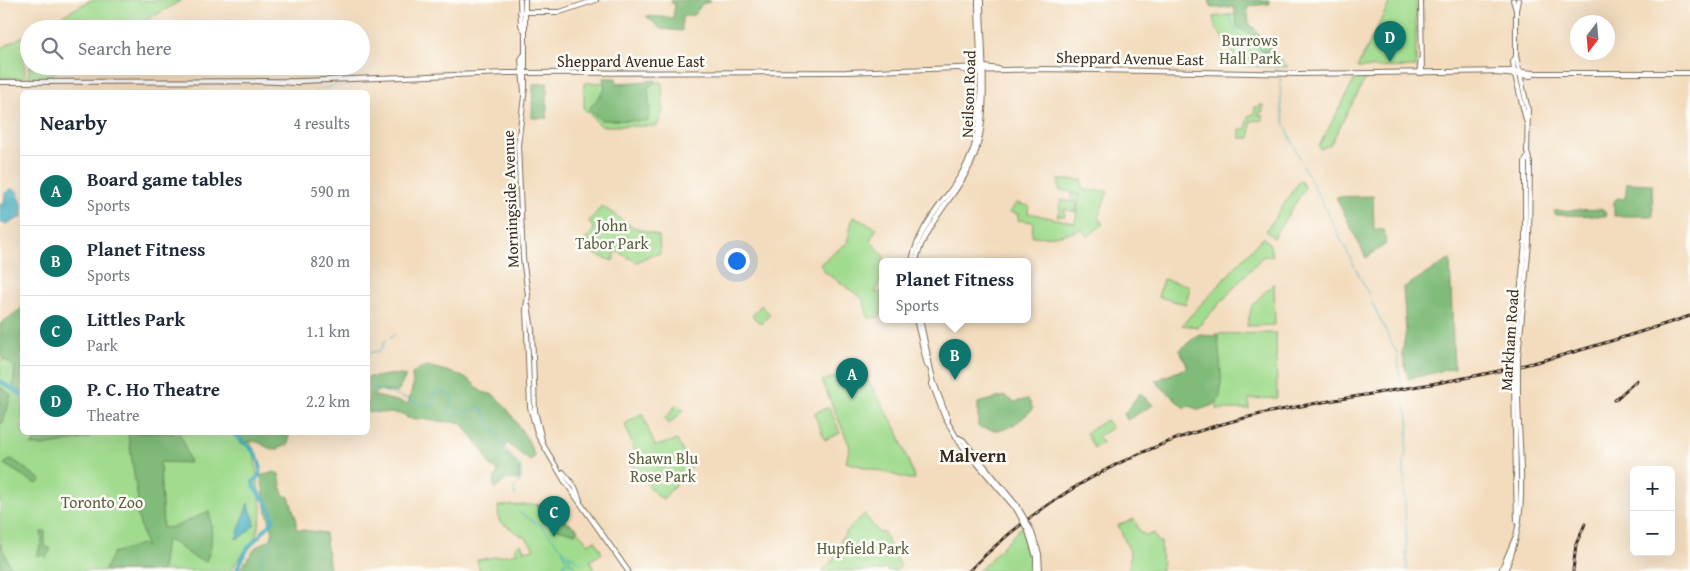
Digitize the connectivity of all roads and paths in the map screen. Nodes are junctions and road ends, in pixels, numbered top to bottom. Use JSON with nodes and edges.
{"nodes":[{"id":1,"x":520,"y":0,"type":"edge"},
{"id":2,"x":525,"y":0,"type":"edge"},
{"id":3,"x":596,"y":0,"type":"edge"},
{"id":4,"x":979,"y":0,"type":"edge"},
{"id":5,"x":1420,"y":0,"type":"edge"},
{"id":6,"x":1513,"y":0,"type":"edge"},
{"id":7,"x":1518,"y":0,"type":"edge"},
{"id":8,"x":1516,"y":10,"type":"junction"},
{"id":9,"x":523,"y":14,"type":"junction"},
{"id":10,"x":980,"y":69,"type":"junction"},
{"id":11,"x":523,"y":73,"type":"junction"},
{"id":12,"x":1420,"y":73,"type":"junction"},
{"id":13,"x":1690,"y":73,"type":"edge"},
{"id":14,"x":1516,"y":74,"type":"junction"},
{"id":15,"x":255,"y":81,"type":"junction"},
{"id":16,"x":301,"y":81,"type":"junction"},
{"id":17,"x":0,"y":82,"type":"edge"},
{"id":18,"x":915,"y":258,"type":"edge"},
{"id":19,"x":919,"y":323,"type":"edge"},
{"id":20,"x":1030,"y":530,"type":"junction"},
{"id":21,"x":1516,"y":536,"type":"junction"},
{"id":22,"x":628,"y":571,"type":"edge"},
{"id":23,"x":1036,"y":571,"type":"edge"},
{"id":24,"x":1040,"y":571,"type":"edge"},
{"id":25,"x":1501,"y":571,"type":"edge"},
{"id":26,"x":1505,"y":571,"type":"edge"}],
"edges":[{"from":1,"to":9,"type":"main road","name":"Morningside Avenue"},
{"from":2,"to":9,"type":"main road","name":"Morningside Avenue"},
{"from":3,"to":9,"type":"main road"},
{"from":4,"to":10,"type":"main road","name":"Neilson Road"},
{"from":5,"to":12,"type":"main road"},
{"from":6,"to":8,"type":"main road","name":"Markham Road"},
{"from":7,"to":8,"type":"main road","name":"Markham Road"},
{"from":8,"to":14,"type":"main road","name":"Markham Road"},
{"from":9,"to":11,"type":"main road","name":"Morningside Avenue"},
{"from":10,"to":11,"type":"main road","name":"Sheppard Avenue East"},
{"from":10,"to":12,"type":"main road","name":"Sheppard Avenue East"},
{"from":10,"to":18,"type":"main road","name":"Neilson Road"},
{"from":11,"to":16,"type":"main road","name":"Sheppard Avenue East"},
{"from":11,"to":22,"type":"main road","name":"Morningside Avenue"},
{"from":12,"to":14,"type":"main road","name":"Sheppard Avenue East"},
{"from":13,"to":14,"type":"main road","name":"Sheppard Avenue East"},
{"from":14,"to":21,"type":"main road","name":"Markham Road","bridge":true},
{"from":15,"to":16,"type":"main road","name":"Sheppard Avenue East"},
{"from":15,"to":16,"type":"main road","name":"Sheppard Avenue East"},
{"from":15,"to":17,"type":"main road","name":"Sheppard Avenue East"},
{"from":19,"to":20,"type":"main road","bridge":true},
{"from":20,"to":23,"type":"main road"},
{"from":20,"to":24,"type":"main road"},
{"from":21,"to":25,"type":"main road","name":"Markham Road"},
{"from":21,"to":26,"type":"main road","name":"Markham Road"}]}
